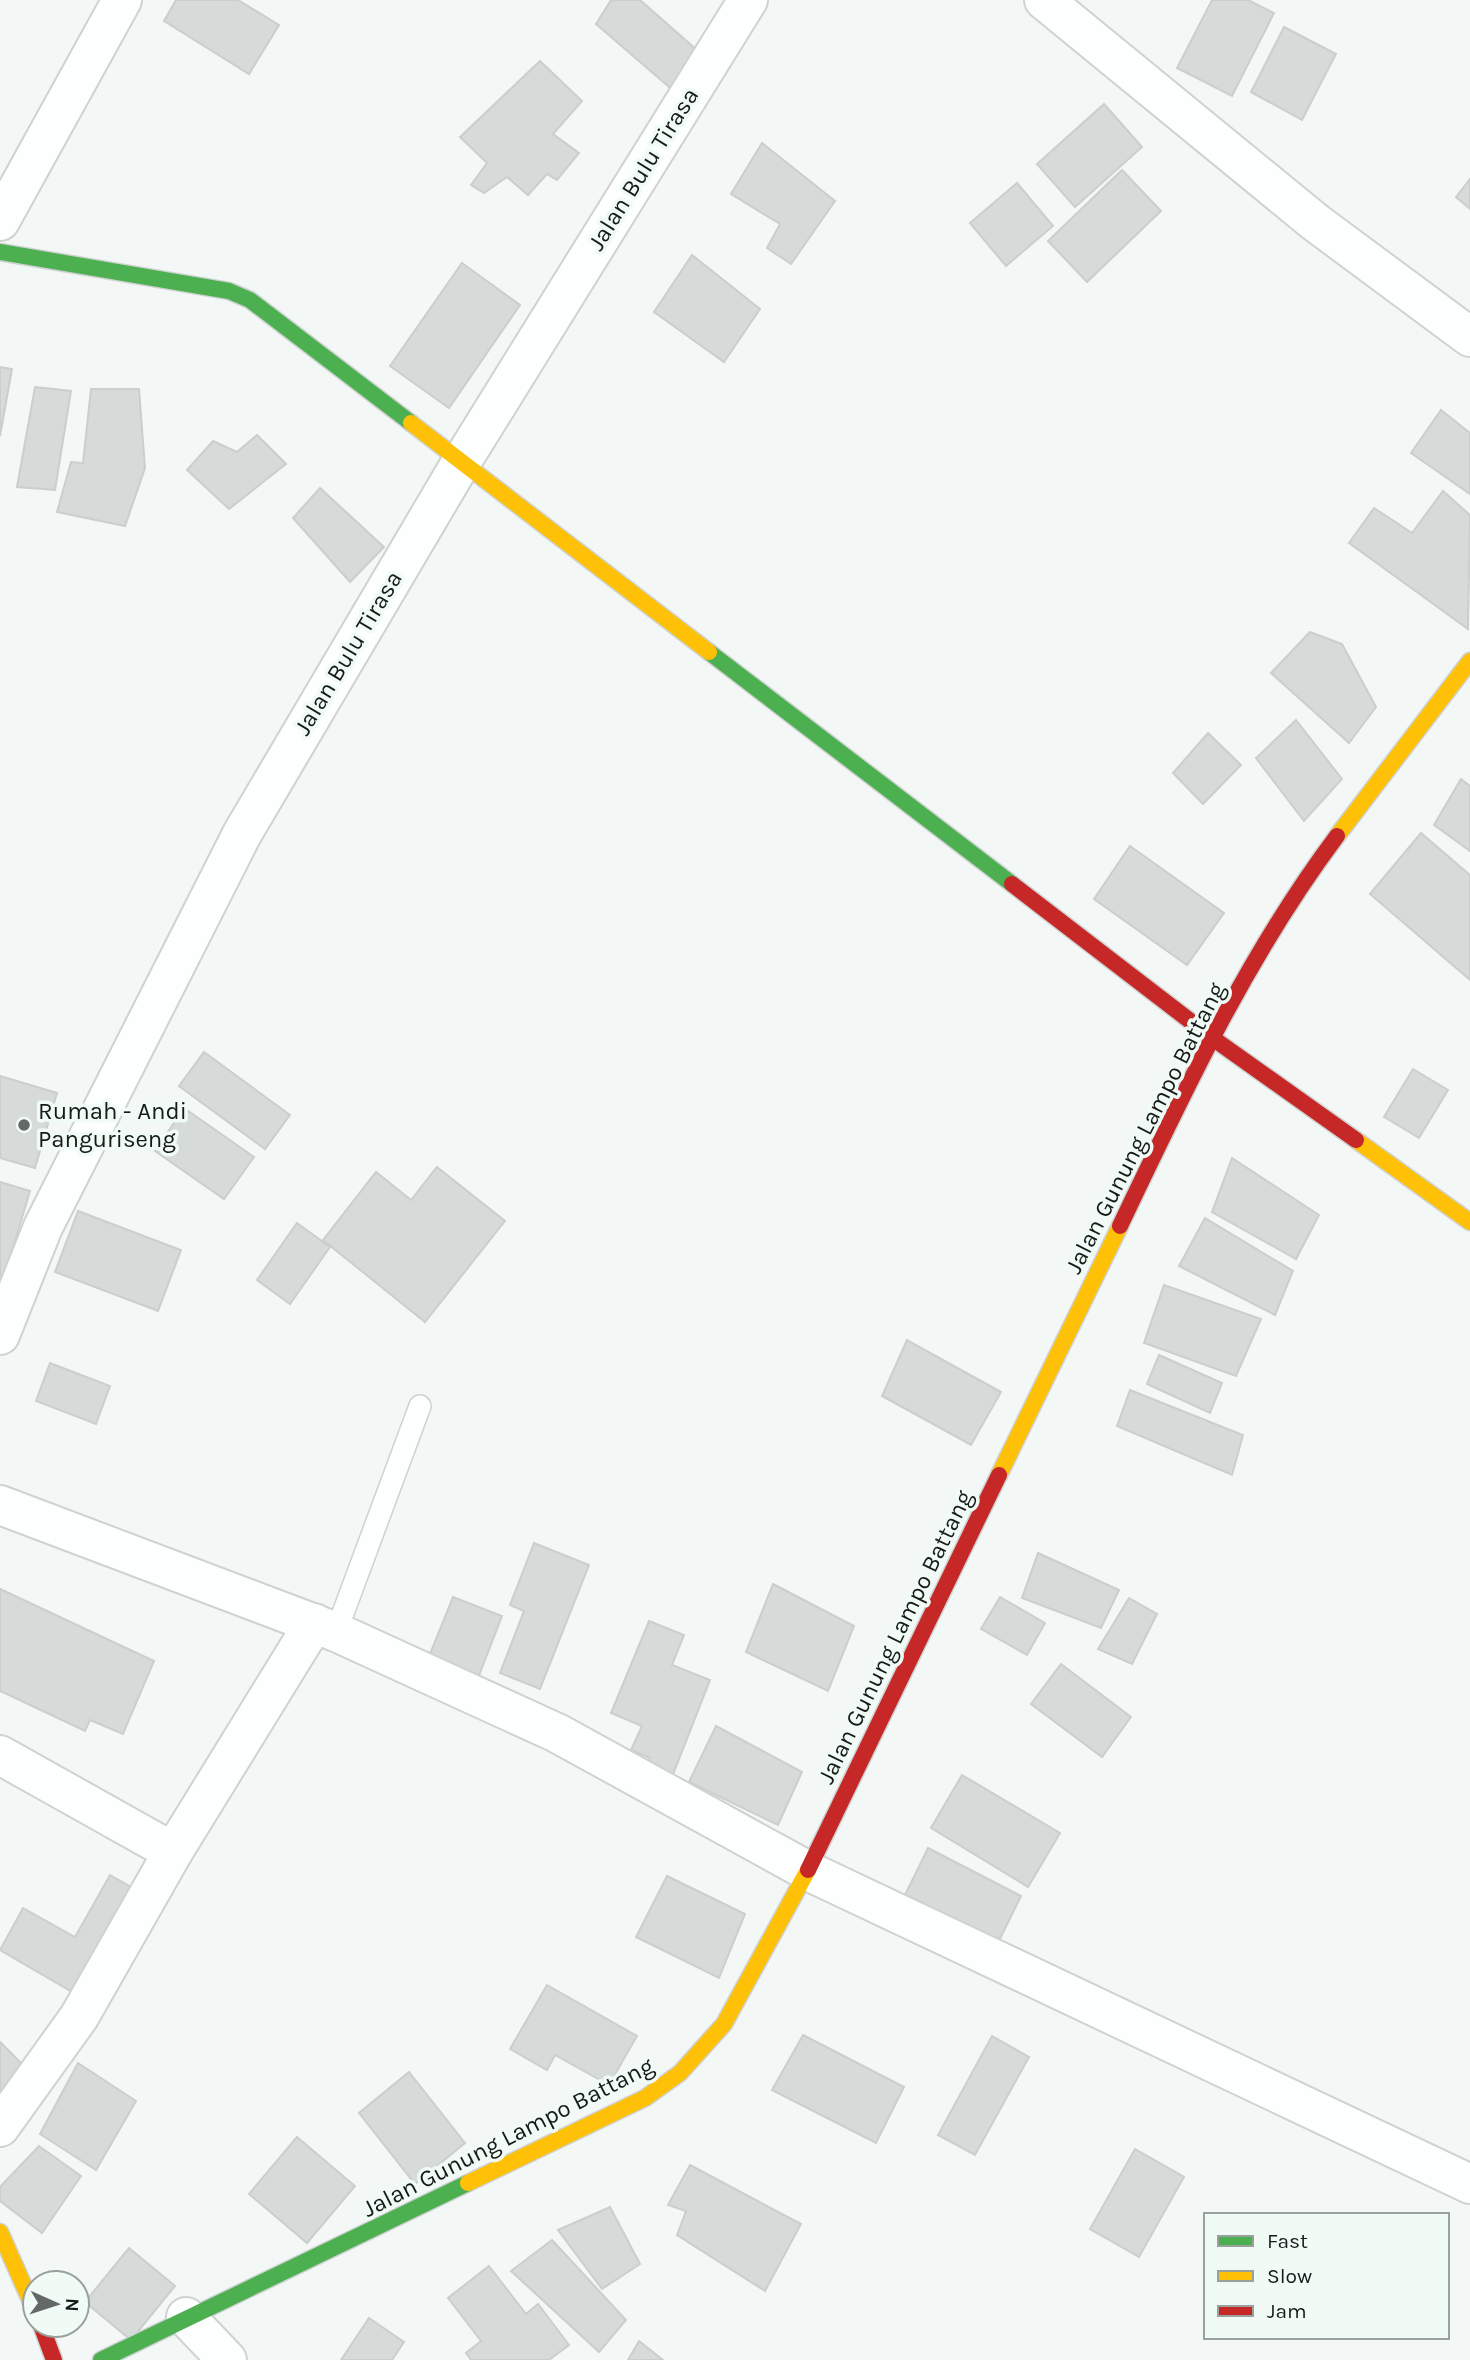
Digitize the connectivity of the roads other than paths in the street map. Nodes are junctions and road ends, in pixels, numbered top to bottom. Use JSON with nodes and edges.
{"nodes":[{"id":1,"x":122,"y":0,"type":"edge"},
{"id":2,"x":748,"y":0,"type":"edge"},
{"id":3,"x":1044,"y":0,"type":"edge"},
{"id":4,"x":0,"y":221,"type":"edge"},
{"id":5,"x":0,"y":252,"type":"edge"},
{"id":6,"x":1470,"y":337,"type":"edge"},
{"id":7,"x":461,"y":461,"type":"junction"},
{"id":8,"x":1470,"y":661,"type":"edge"},
{"id":9,"x":1211,"y":1037,"type":"junction"},
{"id":10,"x":1470,"y":1222,"type":"edge"},
{"id":11,"x":0,"y":1335,"type":"edge"},
{"id":12,"x":420,"y":1406,"type":"dead end"},
{"id":13,"x":0,"y":1505,"type":"edge"},
{"id":14,"x":325,"y":1628,"type":"junction"},
{"id":15,"x":0,"y":1755,"type":"edge"},
{"id":16,"x":173,"y":1852,"type":"junction"},
{"id":17,"x":808,"y":1871,"type":"junction"},
{"id":18,"x":0,"y":2127,"type":"edge"},
{"id":19,"x":1470,"y":2184,"type":"edge"},
{"id":20,"x":0,"y":2232,"type":"edge"},
{"id":21,"x":21,"y":2279,"type":"edge"},
{"id":22,"x":186,"y":2317,"type":"junction"},
{"id":23,"x":46,"y":2339,"type":"edge"},
{"id":24,"x":54,"y":2360,"type":"edge"},
{"id":25,"x":101,"y":2360,"type":"edge"},
{"id":26,"x":227,"y":2360,"type":"edge"}],
"edges":[{"from":1,"to":4,"type":"street"},
{"from":2,"to":7,"type":"street","name":"Jalan Bulu Tirasa"},
{"from":3,"to":6,"type":"street"},
{"from":5,"to":7,"type":"street"},
{"from":7,"to":9,"type":"street"},
{"from":7,"to":11,"type":"street","name":"Jalan Bulu Tirasa"},
{"from":8,"to":9,"type":"street","name":"Jalan Gunung Lampo Battang"},
{"from":9,"to":10,"type":"street"},
{"from":9,"to":17,"type":"street","name":"Jalan Gunung Lampo Battang"},
{"from":12,"to":14,"type":"lane"},
{"from":13,"to":14,"type":"street"},
{"from":14,"to":16,"type":"street"},
{"from":14,"to":17,"type":"street"},
{"from":15,"to":16,"type":"street"},
{"from":16,"to":18,"type":"street"},
{"from":17,"to":19,"type":"street"},
{"from":17,"to":22,"type":"street","name":"Jalan Gunung Lampo Battang"},
{"from":20,"to":21,"type":"street"},
{"from":22,"to":25,"type":"street","name":"Jalan Gunung Lampo Battang"},
{"from":22,"to":26,"type":"street"},
{"from":23,"to":24,"type":"street"}]}
